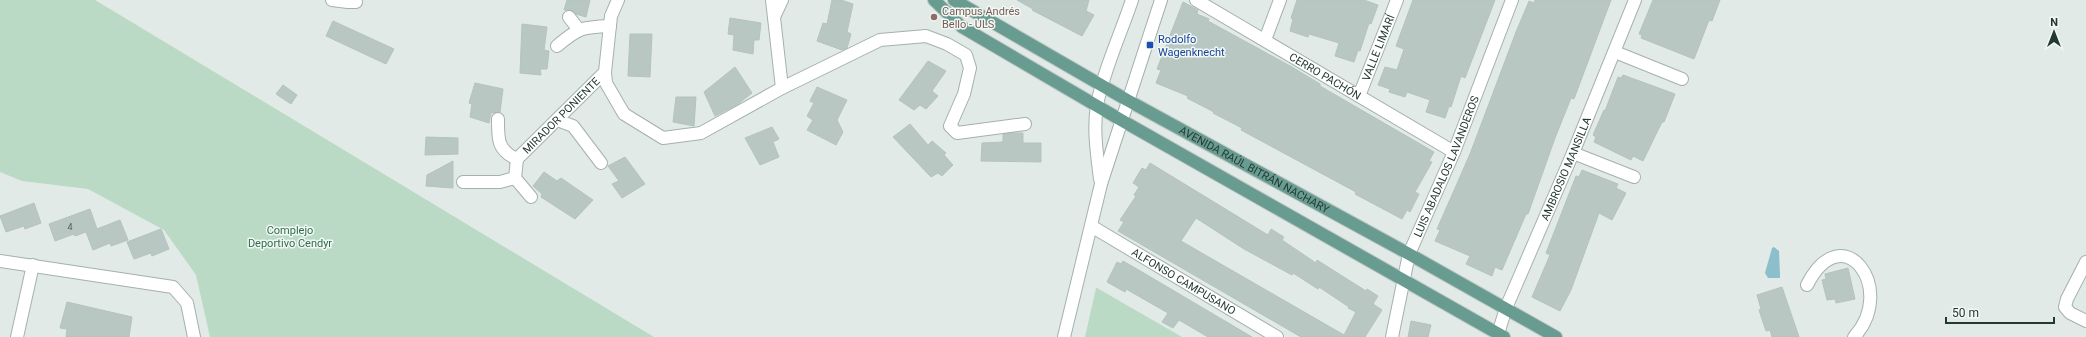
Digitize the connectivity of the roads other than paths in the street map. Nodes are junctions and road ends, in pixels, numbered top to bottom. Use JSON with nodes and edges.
{"nodes":[{"id":1,"x":332,"y":0,"type":"edge"},
{"id":2,"x":618,"y":0,"type":"edge"},
{"id":3,"x":772,"y":0,"type":"edge"},
{"id":4,"x":782,"y":0,"type":"edge"},
{"id":5,"x":934,"y":0,"type":"edge"},
{"id":6,"x":954,"y":0,"type":"edge"},
{"id":7,"x":1132,"y":0,"type":"edge"},
{"id":8,"x":1161,"y":0,"type":"edge"},
{"id":9,"x":1196,"y":0,"type":"edge"},
{"id":10,"x":1280,"y":0,"type":"edge"},
{"id":11,"x":1397,"y":0,"type":"edge"},
{"id":12,"x":1512,"y":0,"type":"edge"},
{"id":13,"x":1635,"y":0,"type":"edge"},
{"id":14,"x":356,"y":2,"type":"dead end"},
{"id":15,"x":569,"y":17,"type":"dead end"},
{"id":16,"x":773,"y":18,"type":"junction"},
{"id":17,"x":610,"y":26,"type":"junction"},
{"id":18,"x":579,"y":30,"type":"junction"},
{"id":19,"x":1265,"y":40,"type":"junction"},
{"id":20,"x":557,"y":46,"type":"dead end"},
{"id":21,"x":1615,"y":52,"type":"junction"},
{"id":22,"x":605,"y":72,"type":"junction"},
{"id":23,"x":1682,"y":79,"type":"dead end"},
{"id":24,"x":1103,"y":85,"type":"junction"},
{"id":25,"x":782,"y":88,"type":"junction"},
{"id":26,"x":1359,"y":96,"type":"junction"},
{"id":27,"x":1127,"y":100,"type":"junction"},
{"id":28,"x":1097,"y":106,"type":"junction"},
{"id":29,"x":498,"y":119,"type":"dead end"},
{"id":30,"x":557,"y":120,"type":"junction"},
{"id":31,"x":1121,"y":120,"type":"junction"},
{"id":32,"x":1025,"y":124,"type":"dead end"},
{"id":33,"x":1454,"y":152,"type":"junction"},
{"id":34,"x":1573,"y":153,"type":"junction"},
{"id":35,"x":518,"y":159,"type":"junction"},
{"id":36,"x":601,"y":162,"type":"dead end"},
{"id":37,"x":1634,"y":177,"type":"dead end"},
{"id":38,"x":515,"y":178,"type":"junction"},
{"id":39,"x":464,"y":182,"type":"dead end"},
{"id":40,"x":1101,"y":184,"type":"junction"},
{"id":41,"x":531,"y":197,"type":"dead end"},
{"id":42,"x":1091,"y":226,"type":"junction"},
{"id":43,"x":1409,"y":254,"type":"junction"},
{"id":44,"x":0,"y":261,"type":"edge"},
{"id":45,"x":2086,"y":262,"type":"edge"},
{"id":46,"x":33,"y":265,"type":"junction"},
{"id":47,"x":1404,"y":279,"type":"junction"},
{"id":48,"x":1807,"y":285,"type":"dead end"},
{"id":49,"x":1506,"y":308,"type":"junction"},
{"id":50,"x":2086,"y":321,"type":"edge"},
{"id":51,"x":1500,"y":336,"type":"edge"},
{"id":52,"x":17,"y":337,"type":"edge"},
{"id":53,"x":194,"y":337,"type":"edge"},
{"id":54,"x":1064,"y":337,"type":"edge"},
{"id":55,"x":1277,"y":337,"type":"edge"},
{"id":56,"x":1392,"y":337,"type":"edge"},
{"id":57,"x":1556,"y":337,"type":"edge"},
{"id":58,"x":1854,"y":337,"type":"edge"}],
"edges":[{"from":1,"to":14,"type":"street"},
{"from":2,"to":17,"type":"street"},
{"from":3,"to":16,"type":"street"},
{"from":4,"to":16,"type":"street"},
{"from":5,"to":28,"type":"main road","name":"AVENIDA RAÚL BITRÁN NACHARY"},
{"from":6,"to":24,"type":"main road","name":"AVENIDA RAÚL BITRÁN NACHARY"},
{"from":7,"to":24,"type":"street"},
{"from":8,"to":27,"type":"street"},
{"from":9,"to":19,"type":"street","name":"CERRO PACHÓN"},
{"from":10,"to":19,"type":"street"},
{"from":11,"to":26,"type":"street","name":"VALLE LIMARÍ"},
{"from":12,"to":33,"type":"street","name":"LUIS ABADALOS LAVANDEROS"},
{"from":13,"to":21,"type":"street","name":"AMBROSIO MANSILLA"},
{"from":15,"to":18,"type":"street"},
{"from":16,"to":25,"type":"street"},
{"from":17,"to":18,"type":"street"},
{"from":17,"to":22,"type":"street"},
{"from":18,"to":20,"type":"street"},
{"from":19,"to":26,"type":"street","name":"CERRO PACHÓN"},
{"from":21,"to":23,"type":"street"},
{"from":21,"to":34,"type":"street","name":"AMBROSIO MANSILLA"},
{"from":22,"to":25,"type":"street"},
{"from":22,"to":30,"type":"street","name":"MIRADOR PONIENTE"},
{"from":24,"to":27,"type":"main road","name":"AVENIDA RAÚL BITRÁN NACHARY"},
{"from":24,"to":28,"type":"street"},
{"from":25,"to":32,"type":"street"},
{"from":26,"to":33,"type":"street","name":"CERRO PACHÓN"},
{"from":27,"to":31,"type":"street"},
{"from":27,"to":43,"type":"main road","name":"AVENIDA RAÚL BITRÁN NACHARY"},
{"from":28,"to":31,"type":"main road","name":"AVENIDA RAÚL BITRÁN NACHARY"},
{"from":28,"to":40,"type":"street"},
{"from":29,"to":35,"type":"street"},
{"from":30,"to":35,"type":"street","name":"MIRADOR PONIENTE"},
{"from":30,"to":36,"type":"street"},
{"from":31,"to":40,"type":"street"},
{"from":31,"to":47,"type":"main road","name":"AVENIDA RAÚL BITRÁN NACHARY"},
{"from":33,"to":43,"type":"street","name":"LUIS ABADALOS LAVANDEROS"},
{"from":34,"to":37,"type":"street"},
{"from":34,"to":49,"type":"street","name":"AMBROSIO MANSILLA"},
{"from":35,"to":38,"type":"street"},
{"from":38,"to":39,"type":"street"},
{"from":38,"to":41,"type":"street"},
{"from":40,"to":42,"type":"street"},
{"from":42,"to":54,"type":"street"},
{"from":42,"to":55,"type":"street","name":"ALFONSO CAMPUSANO"},
{"from":43,"to":47,"type":"street","name":"LUIS ABADALOS LAVANDEROS"},
{"from":43,"to":49,"type":"main road","name":"AVENIDA RAÚL BITRÁN NACHARY"},
{"from":44,"to":46,"type":"street"},
{"from":45,"to":50,"type":"street"},
{"from":46,"to":52,"type":"street"},
{"from":46,"to":53,"type":"street"},
{"from":47,"to":51,"type":"main road","name":"AVENIDA RAÚL BITRÁN NACHARY"},
{"from":47,"to":56,"type":"street","name":"LUIS ABADALOS LAVANDEROS"},
{"from":48,"to":58,"type":"street"},
{"from":49,"to":51,"type":"street","name":"AMBROSIO MANSILLA"},
{"from":49,"to":57,"type":"main road","name":"AVENIDA RAÚL BITRÁN NACHARY"}]}
